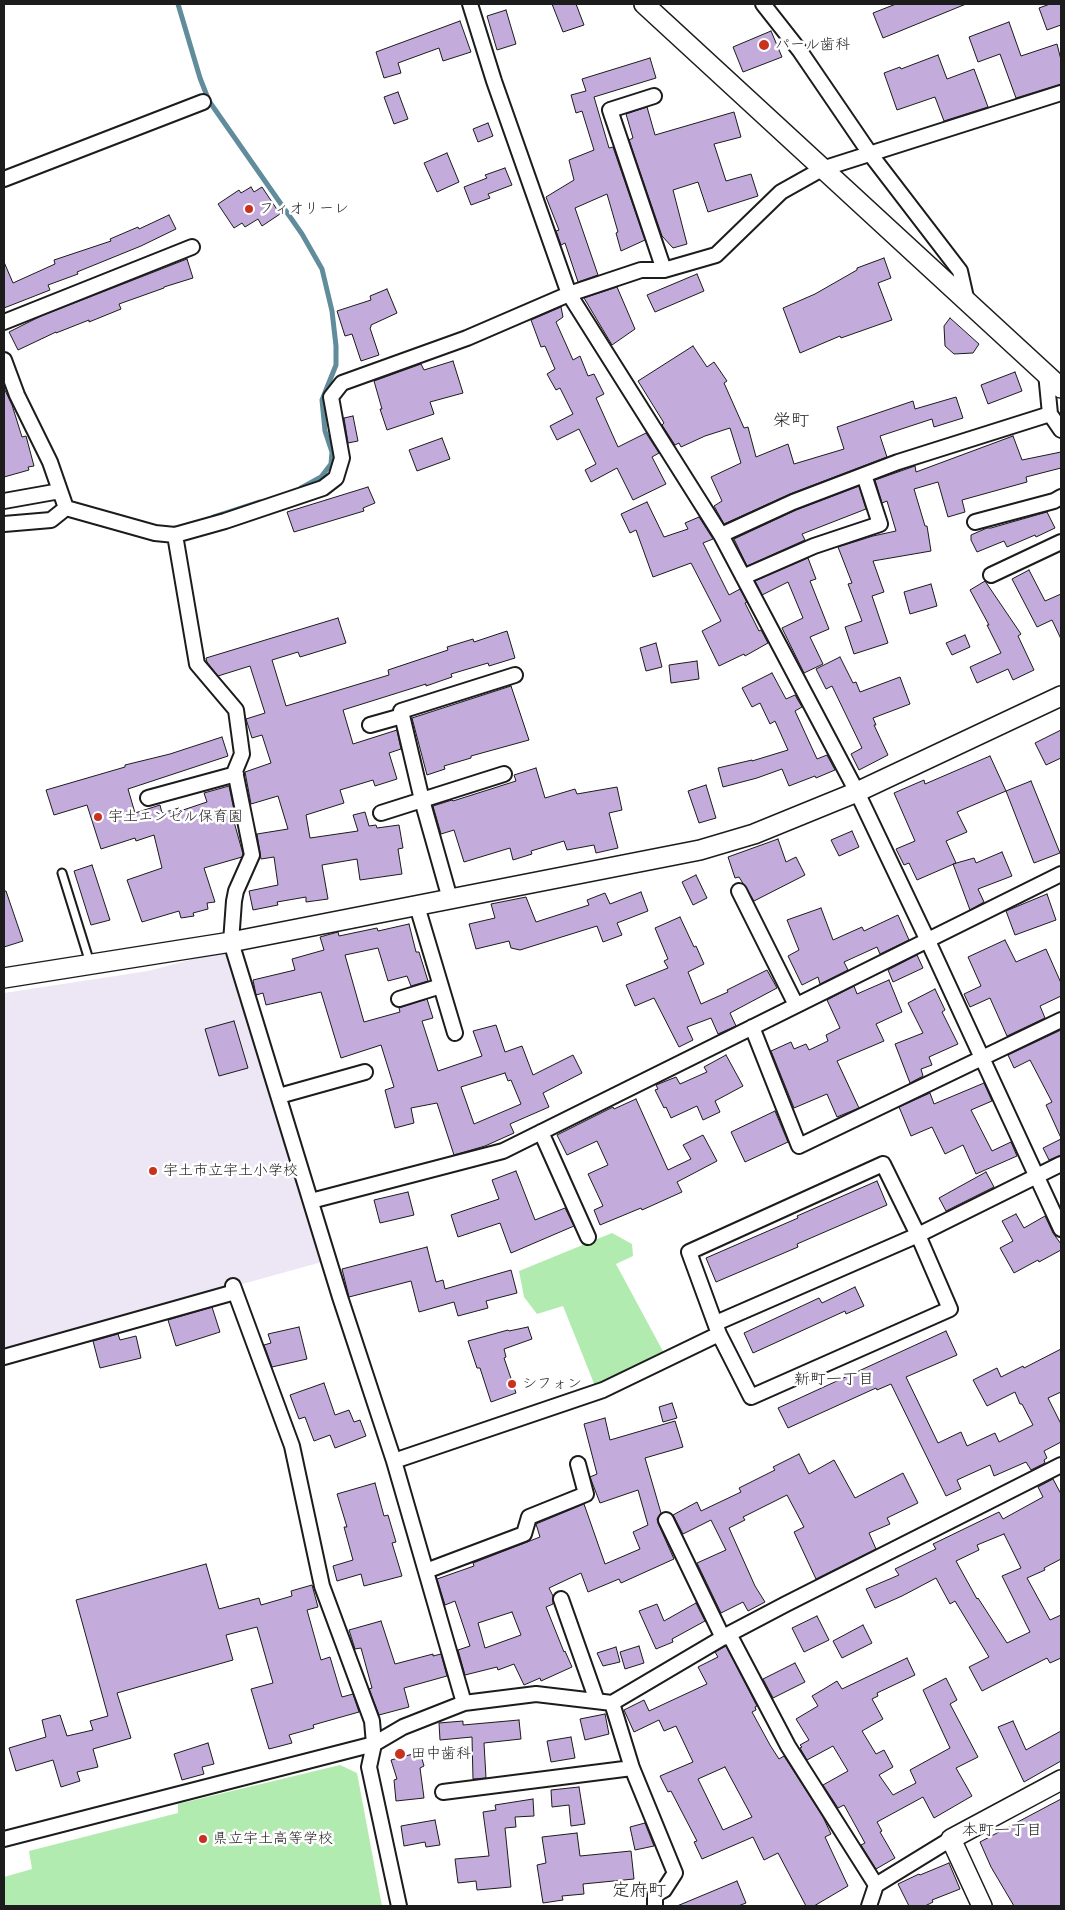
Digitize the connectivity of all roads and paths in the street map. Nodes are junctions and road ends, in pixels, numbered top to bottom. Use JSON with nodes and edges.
{"nodes":[{"id":1,"x":470,"y":4,"type":"edge"},
{"id":2,"x":644,"y":4,"type":"edge"},
{"id":3,"x":764,"y":4,"type":"edge"},
{"id":4,"x":1061,"y":93,"type":"edge"},
{"id":5,"x":654,"y":96,"type":"dead end"},
{"id":6,"x":203,"y":102,"type":"dead end"},
{"id":7,"x":871,"y":155,"type":"junction"},
{"id":8,"x":822,"y":169,"type":"junction"},
{"id":9,"x":4,"y":179,"type":"edge"},
{"id":10,"x":192,"y":247,"type":"dead end"},
{"id":11,"x":664,"y":270,"type":"junction"},
{"id":12,"x":569,"y":294,"type":"junction"},
{"id":13,"x":967,"y":302,"type":"junction"},
{"id":14,"x":4,"y":322,"type":"edge"},
{"id":15,"x":4,"y":360,"type":"edge"},
{"id":16,"x":1046,"y":374,"type":"junction"},
{"id":17,"x":1061,"y":388,"type":"edge"},
{"id":18,"x":1050,"y":414,"type":"junction"},
{"id":19,"x":1061,"y":430,"type":"edge"},
{"id":20,"x":864,"y":475,"type":"junction"},
{"id":21,"x":60,"y":491,"type":"junction"},
{"id":22,"x":1061,"y":497,"type":"edge"},
{"id":23,"x":4,"y":501,"type":"edge"},
{"id":24,"x":66,"y":508,"type":"junction"},
{"id":25,"x":976,"y":522,"type":"dead end"},
{"id":26,"x":4,"y":524,"type":"edge"},
{"id":27,"x":721,"y":535,"type":"junction"},
{"id":28,"x":175,"y":536,"type":"junction"},
{"id":29,"x":1061,"y":542,"type":"edge"},
{"id":30,"x":991,"y":575,"type":"dead end"},
{"id":31,"x":743,"y":576,"type":"junction"},
{"id":32,"x":515,"y":675,"type":"dead end"},
{"id":33,"x":1061,"y":696,"type":"edge"},
{"id":34,"x":402,"y":716,"type":"junction"},
{"id":35,"x":370,"y":725,"type":"dead end"},
{"id":36,"x":236,"y":774,"type":"junction"},
{"id":37,"x":504,"y":774,"type":"dead end"},
{"id":38,"x":857,"y":792,"type":"junction"},
{"id":39,"x":148,"y":798,"type":"dead end"},
{"id":40,"x":422,"y":800,"type":"junction"},
{"id":41,"x":381,"y":813,"type":"dead end"},
{"id":42,"x":62,"y":873,"type":"dead end"},
{"id":43,"x":1061,"y":874,"type":"edge"},
{"id":44,"x":739,"y":891,"type":"dead end"},
{"id":45,"x":450,"y":900,"type":"junction"},
{"id":46,"x":417,"y":906,"type":"junction"},
{"id":47,"x":928,"y":940,"type":"junction"},
{"id":48,"x":232,"y":942,"type":"junction"},
{"id":49,"x":90,"y":965,"type":"junction"},
{"id":50,"x":4,"y":978,"type":"edge"},
{"id":51,"x":441,"y":986,"type":"junction"},
{"id":52,"x":399,"y":999,"type":"dead end"},
{"id":53,"x":796,"y":1005,"type":"junction"},
{"id":54,"x":1061,"y":1020,"type":"edge"},
{"id":55,"x":752,"y":1027,"type":"junction"},
{"id":56,"x":455,"y":1033,"type":"dead end"},
{"id":57,"x":981,"y":1058,"type":"junction"},
{"id":58,"x":365,"y":1072,"type":"dead end"},
{"id":59,"x":279,"y":1096,"type":"junction"},
{"id":60,"x":541,"y":1132,"type":"junction"},
{"id":61,"x":1061,"y":1164,"type":"edge"},
{"id":62,"x":1036,"y":1177,"type":"junction"},
{"id":63,"x":311,"y":1201,"type":"junction"},
{"id":64,"x":1061,"y":1229,"type":"edge"},
{"id":65,"x":918,"y":1235,"type":"junction"},
{"id":66,"x":588,"y":1236,"type":"dead end"},
{"id":67,"x":718,"y":1329,"type":"junction"},
{"id":68,"x":4,"y":1357,"type":"edge"},
{"id":69,"x":394,"y":1461,"type":"junction"},
{"id":70,"x":578,"y":1464,"type":"dead end"},
{"id":71,"x":1061,"y":1465,"type":"edge"},
{"id":72,"x":666,"y":1520,"type":"dead end"},
{"id":73,"x":426,"y":1572,"type":"junction"},
{"id":74,"x":561,"y":1599,"type":"dead end"},
{"id":75,"x":726,"y":1636,"type":"junction"},
{"id":76,"x":597,"y":1701,"type":"junction"},
{"id":77,"x":464,"y":1703,"type":"junction"},
{"id":78,"x":612,"y":1703,"type":"junction"},
{"id":79,"x":374,"y":1744,"type":"junction"},
{"id":80,"x":632,"y":1768,"type":"junction"},
{"id":81,"x":1061,"y":1780,"type":"edge"},
{"id":82,"x":443,"y":1792,"type":"dead end"},
{"id":83,"x":4,"y":1839,"type":"edge"},
{"id":84,"x":951,"y":1839,"type":"junction"},
{"id":85,"x":876,"y":1884,"type":"junction"},
{"id":86,"x":400,"y":1906,"type":"edge"},
{"id":87,"x":655,"y":1906,"type":"edge"},
{"id":88,"x":869,"y":1906,"type":"edge"},
{"id":89,"x":982,"y":1906,"type":"edge"}],
"edges":[{"from":1,"to":12,"type":"street"},
{"from":2,"to":8,"type":"street"},
{"from":3,"to":7,"type":"street"},
{"from":4,"to":7,"type":"street"},
{"from":5,"to":11,"type":"street"},
{"from":6,"to":9,"type":"street"},
{"from":7,"to":8,"type":"street"},
{"from":7,"to":13,"type":"street"},
{"from":8,"to":11,"type":"street"},
{"from":8,"to":13,"type":"street"},
{"from":10,"to":14,"type":"street"},
{"from":11,"to":12,"type":"street"},
{"from":12,"to":27,"type":"street"},
{"from":12,"to":28,"type":"street"},
{"from":13,"to":16,"type":"street"},
{"from":15,"to":21,"type":"street"},
{"from":16,"to":17,"type":"street"},
{"from":16,"to":18,"type":"street"},
{"from":18,"to":19,"type":"street"},
{"from":18,"to":20,"type":"street"},
{"from":20,"to":27,"type":"street"},
{"from":20,"to":31,"type":"street"},
{"from":21,"to":23,"type":"street"},
{"from":21,"to":24,"type":"street"},
{"from":22,"to":25,"type":"street"},
{"from":24,"to":26,"type":"street"},
{"from":24,"to":28,"type":"street"},
{"from":27,"to":31,"type":"street"},
{"from":28,"to":36,"type":"street"},
{"from":29,"to":30,"type":"street"},
{"from":31,"to":38,"type":"street"},
{"from":32,"to":34,"type":"street"},
{"from":33,"to":38,"type":"street"},
{"from":34,"to":35,"type":"street"},
{"from":34,"to":40,"type":"street"},
{"from":36,"to":39,"type":"street"},
{"from":36,"to":48,"type":"street"},
{"from":37,"to":40,"type":"street"},
{"from":38,"to":45,"type":"street"},
{"from":38,"to":47,"type":"street"},
{"from":40,"to":41,"type":"street"},
{"from":40,"to":45,"type":"street"},
{"from":42,"to":49,"type":"lane"},
{"from":43,"to":47,"type":"street"},
{"from":44,"to":53,"type":"street"},
{"from":45,"to":46,"type":"street"},
{"from":46,"to":48,"type":"street"},
{"from":46,"to":51,"type":"street"},
{"from":47,"to":53,"type":"street"},
{"from":47,"to":57,"type":"street"},
{"from":48,"to":49,"type":"street"},
{"from":48,"to":59,"type":"street"},
{"from":49,"to":50,"type":"street"},
{"from":51,"to":52,"type":"street"},
{"from":51,"to":56,"type":"street"},
{"from":53,"to":55,"type":"street"},
{"from":54,"to":57,"type":"street"},
{"from":55,"to":57,"type":"street"},
{"from":55,"to":60,"type":"street"},
{"from":57,"to":62,"type":"street"},
{"from":58,"to":59,"type":"street"},
{"from":59,"to":63,"type":"street"},
{"from":60,"to":63,"type":"street"},
{"from":60,"to":66,"type":"street"},
{"from":61,"to":62,"type":"street"},
{"from":62,"to":64,"type":"street"},
{"from":62,"to":65,"type":"street"},
{"from":63,"to":69,"type":"street"},
{"from":65,"to":67,"type":"street"},
{"from":65,"to":67,"type":"street"},
{"from":65,"to":67,"type":"street"},
{"from":67,"to":69,"type":"street"},
{"from":68,"to":79,"type":"street"},
{"from":69,"to":73,"type":"street"},
{"from":70,"to":73,"type":"street"},
{"from":71,"to":75,"type":"street"},
{"from":72,"to":75,"type":"street"},
{"from":73,"to":77,"type":"street"},
{"from":74,"to":76,"type":"street"},
{"from":75,"to":78,"type":"street"},
{"from":75,"to":85,"type":"street"},
{"from":76,"to":77,"type":"street"},
{"from":76,"to":78,"type":"street"},
{"from":77,"to":79,"type":"street"},
{"from":78,"to":80,"type":"street"},
{"from":79,"to":83,"type":"street"},
{"from":79,"to":86,"type":"street"},
{"from":80,"to":82,"type":"street"},
{"from":80,"to":87,"type":"street"},
{"from":81,"to":84,"type":"street"},
{"from":84,"to":85,"type":"street"},
{"from":84,"to":89,"type":"street"},
{"from":85,"to":88,"type":"street"}]}
